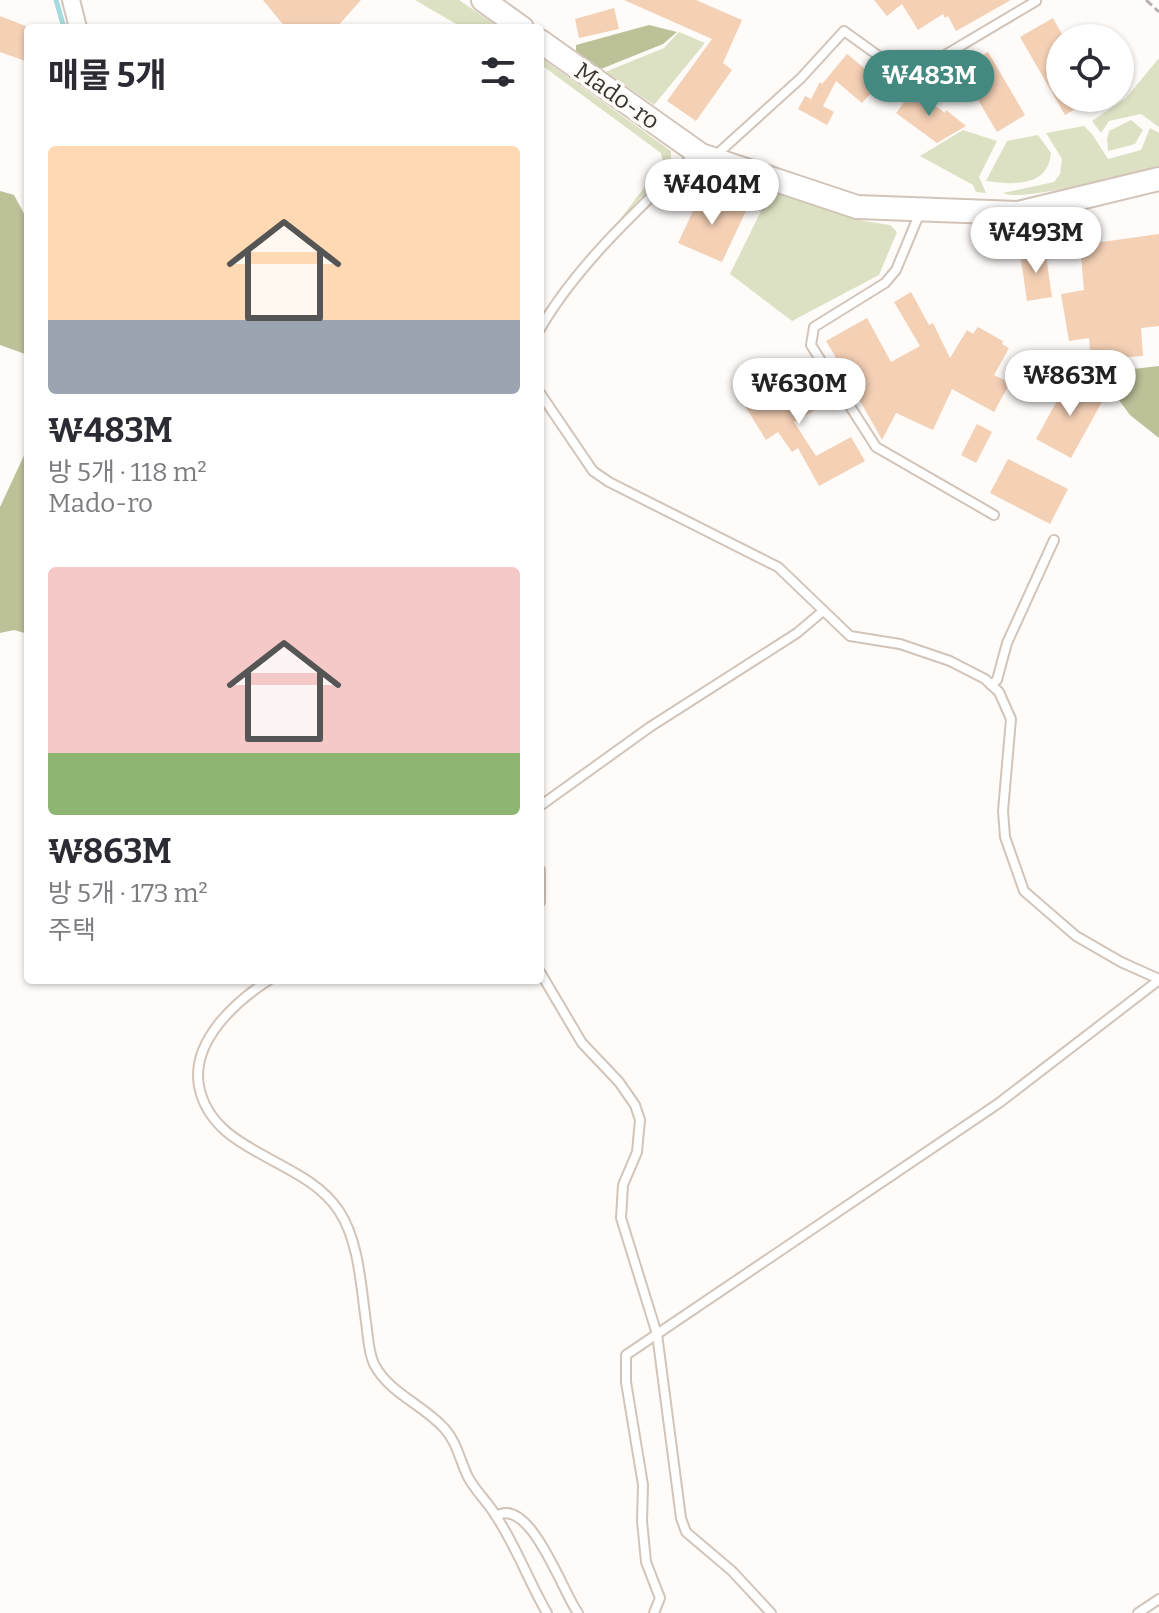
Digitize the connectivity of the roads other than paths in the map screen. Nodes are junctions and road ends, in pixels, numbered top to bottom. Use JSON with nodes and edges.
{"nodes":[{"id":1,"x":71,"y":0,"type":"edge"},
{"id":2,"x":483,"y":0,"type":"edge"},
{"id":3,"x":1036,"y":1,"type":"edge"},
{"id":4,"x":77,"y":24,"type":"edge"},
{"id":5,"x":516,"y":24,"type":"edge"},
{"id":6,"x":544,"y":44,"type":"edge"},
{"id":7,"x":704,"y":156,"type":"junction"},
{"id":8,"x":1159,"y":179,"type":"edge"},
{"id":9,"x":921,"y":210,"type":"junction"},
{"id":10,"x":544,"y":322,"type":"edge"},
{"id":11,"x":544,"y":399,"type":"edge"},
{"id":12,"x":994,"y":515,"type":"dead end"},
{"id":13,"x":1054,"y":540,"type":"dead end"},
{"id":14,"x":823,"y":611,"type":"junction"},
{"id":15,"x":991,"y":685,"type":"junction"},
{"id":16,"x":544,"y":803,"type":"edge"},
{"id":17,"x":544,"y":979,"type":"edge"},
{"id":18,"x":1159,"y":980,"type":"edge"},
{"id":19,"x":264,"y":984,"type":"edge"},
{"id":20,"x":657,"y":1334,"type":"junction"},
{"id":21,"x":496,"y":1516,"type":"junction"},
{"id":22,"x":1159,"y":1599,"type":"edge"},
{"id":23,"x":547,"y":1613,"type":"edge"},
{"id":24,"x":578,"y":1613,"type":"edge"},
{"id":25,"x":654,"y":1613,"type":"edge"},
{"id":26,"x":771,"y":1613,"type":"edge"},
{"id":27,"x":1138,"y":1613,"type":"edge"}],
"edges":[{"from":1,"to":4,"type":"street"},
{"from":2,"to":5,"type":"main road"},
{"from":3,"to":7,"type":"lane"},
{"from":6,"to":7,"type":"main road","name":"Mado-ro"},
{"from":7,"to":9,"type":"main road","name":"Mado-ro"},
{"from":7,"to":10,"type":"lane"},
{"from":8,"to":9,"type":"main road","name":"Mado-ro"},
{"from":9,"to":12,"type":"lane"},
{"from":11,"to":14,"type":"lane"},
{"from":13,"to":15,"type":"lane"},
{"from":14,"to":15,"type":"lane"},
{"from":14,"to":16,"type":"lane"},
{"from":15,"to":18,"type":"lane"},
{"from":17,"to":20,"type":"lane"},
{"from":18,"to":20,"type":"lane"},
{"from":19,"to":21,"type":"lane"},
{"from":20,"to":25,"type":"lane"},
{"from":20,"to":26,"type":"lane"},
{"from":21,"to":23,"type":"lane"},
{"from":21,"to":24,"type":"lane"},
{"from":22,"to":27,"type":"lane"}]}
